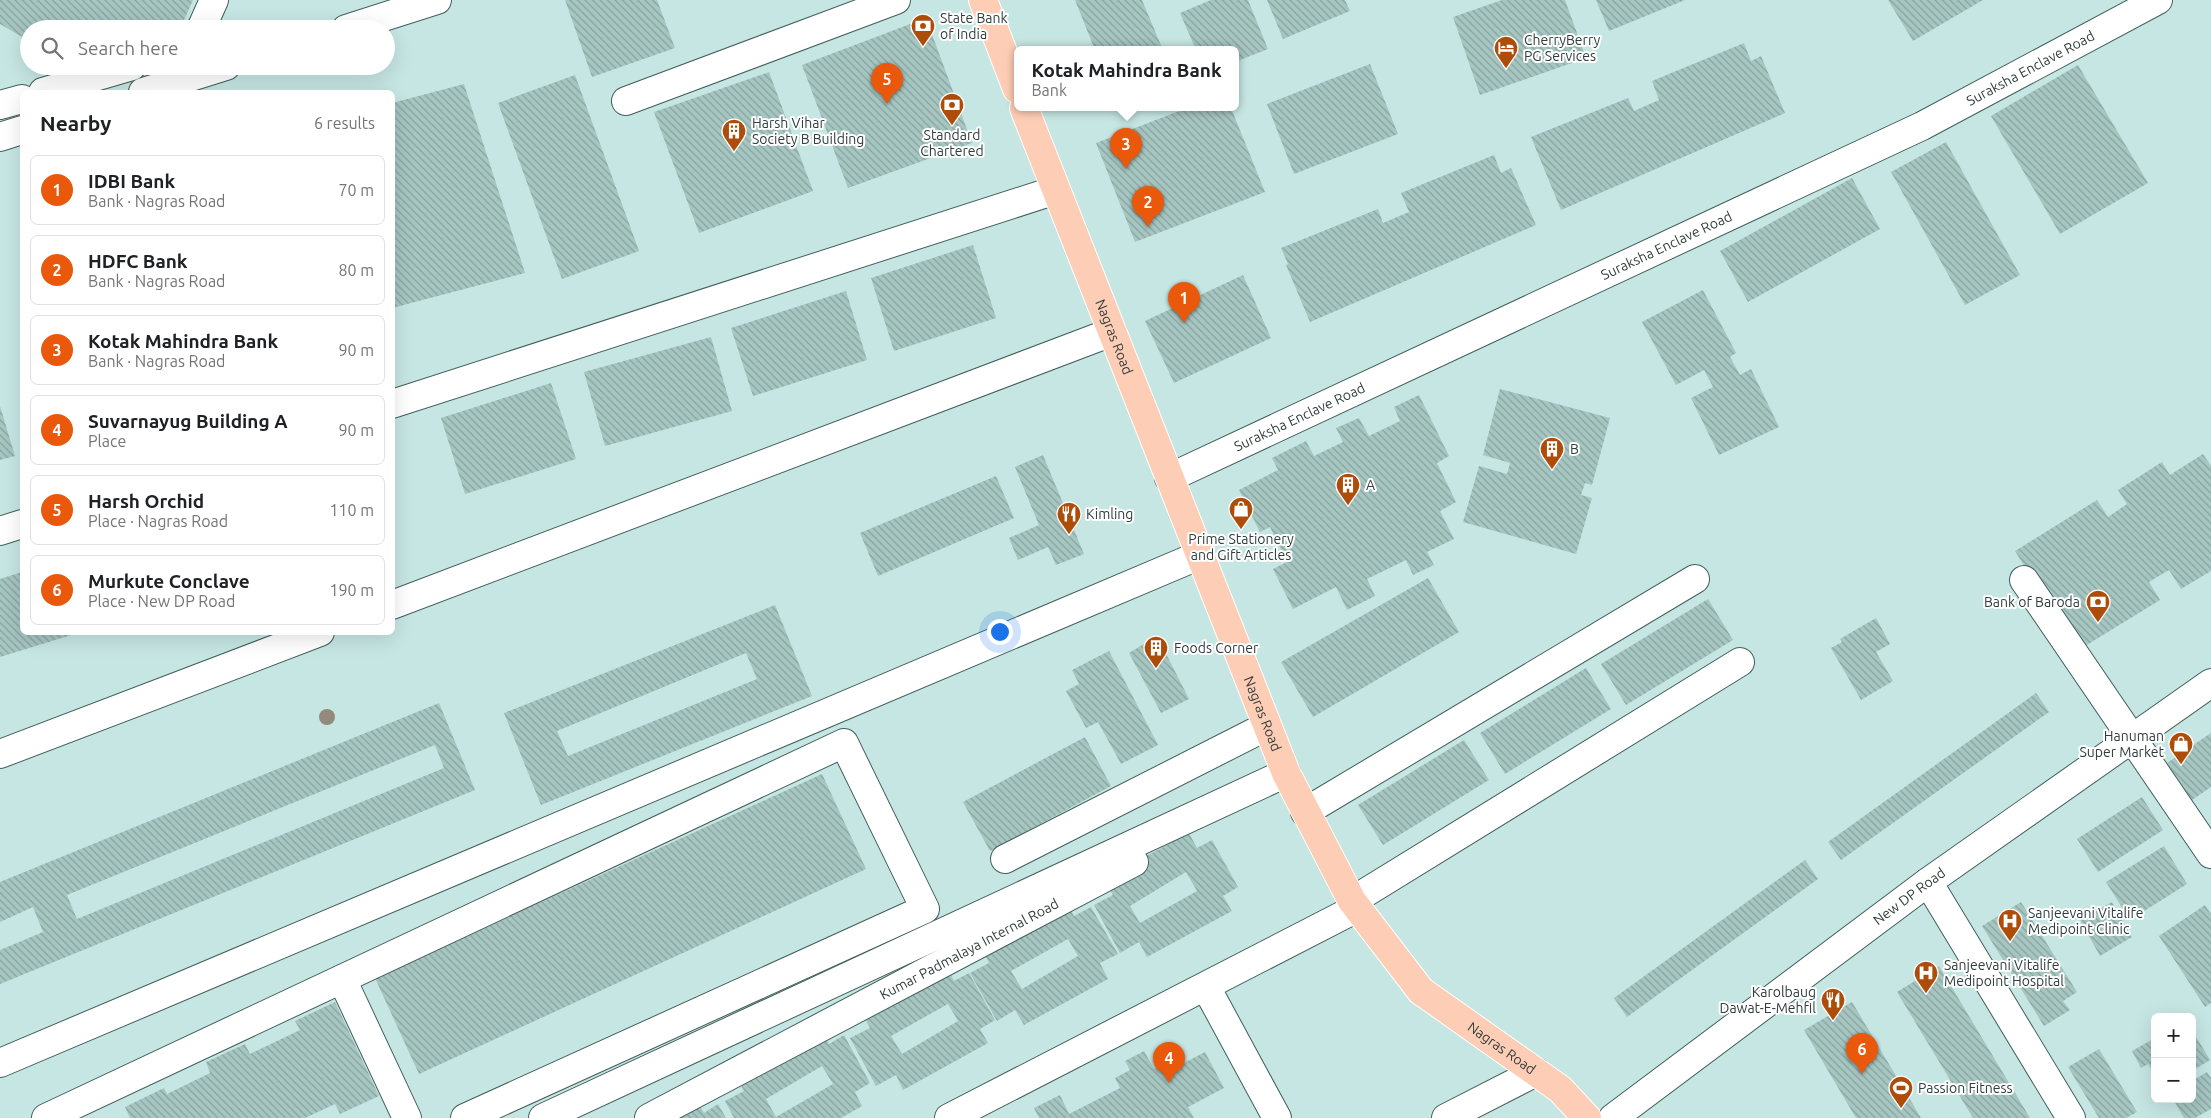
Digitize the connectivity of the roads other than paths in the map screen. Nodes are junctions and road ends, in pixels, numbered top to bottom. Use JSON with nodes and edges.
{"nodes":[{"id":1,"x":214,"y":0,"type":"edge"},
{"id":2,"x":437,"y":0,"type":"edge"},
{"id":3,"x":896,"y":0,"type":"edge"},
{"id":4,"x":982,"y":0,"type":"edge"},
{"id":5,"x":2158,"y":0,"type":"edge"},
{"id":6,"x":205,"y":20,"type":"edge"},
{"id":7,"x":374,"y":20,"type":"edge"},
{"id":8,"x":101,"y":75,"type":"edge"},
{"id":9,"x":197,"y":75,"type":"edge"},
{"id":10,"x":1014,"y":81,"type":"edge"},
{"id":11,"x":50,"y":90,"type":"edge"},
{"id":12,"x":149,"y":90,"type":"edge"},
{"id":13,"x":20,"y":100,"type":"edge"},
{"id":14,"x":626,"y":101,"type":"dead end"},
{"id":15,"x":0,"y":105,"type":"edge"},
{"id":16,"x":1025,"y":111,"type":"edge"},
{"id":17,"x":20,"y":131,"type":"edge"},
{"id":18,"x":0,"y":137,"type":"edge"},
{"id":19,"x":1056,"y":190,"type":"junction"},
{"id":20,"x":1112,"y":332,"type":"junction"},
{"id":21,"x":395,"y":403,"type":"edge"},
{"id":22,"x":1169,"y":478,"type":"junction"},
{"id":23,"x":20,"y":525,"type":"edge"},
{"id":24,"x":0,"y":531,"type":"edge"},
{"id":25,"x":1200,"y":555,"type":"junction"},
{"id":26,"x":1695,"y":579,"type":"dead end"},
{"id":27,"x":2024,"y":580,"type":"dead end"},
{"id":28,"x":395,"y":604,"type":"edge"},
{"id":29,"x":312,"y":635,"type":"edge"},
{"id":30,"x":1740,"y":662,"type":"dead end"},
{"id":31,"x":2211,"y":683,"type":"edge"},
{"id":32,"x":1267,"y":726,"type":"junction"},
{"id":33,"x":2133,"y":737,"type":"junction"},
{"id":34,"x":0,"y":754,"type":"edge"},
{"id":35,"x":1288,"y":777,"type":"junction"},
{"id":36,"x":1305,"y":812,"type":"junction"},
{"id":37,"x":2211,"y":854,"type":"edge"},
{"id":38,"x":1005,"y":859,"type":"dead end"},
{"id":39,"x":1928,"y":882,"type":"junction"},
{"id":40,"x":1357,"y":909,"type":"junction"},
{"id":41,"x":342,"y":979,"type":"junction"},
{"id":42,"x":1212,"y":998,"type":"junction"},
{"id":43,"x":0,"y":1063,"type":"edge"},
{"id":44,"x":1536,"y":1072,"type":"junction"},
{"id":45,"x":46,"y":1118,"type":"edge"},
{"id":46,"x":407,"y":1118,"type":"edge"},
{"id":47,"x":465,"y":1118,"type":"edge"},
{"id":48,"x":543,"y":1118,"type":"edge"},
{"id":49,"x":649,"y":1118,"type":"edge"},
{"id":50,"x":949,"y":1118,"type":"edge"},
{"id":51,"x":989,"y":1118,"type":"edge"},
{"id":52,"x":1277,"y":1118,"type":"edge"},
{"id":53,"x":1446,"y":1118,"type":"edge"},
{"id":54,"x":1587,"y":1118,"type":"edge"},
{"id":55,"x":1613,"y":1118,"type":"edge"},
{"id":56,"x":2071,"y":1118,"type":"edge"}],
"edges":[{"from":1,"to":6,"type":"street"},
{"from":2,"to":7,"type":"street"},
{"from":3,"to":14,"type":"street"},
{"from":4,"to":10,"type":"main road"},
{"from":5,"to":22,"type":"street","name":"Suraksha Enclave Road"},
{"from":8,"to":11,"type":"street"},
{"from":9,"to":12,"type":"street"},
{"from":13,"to":15,"type":"street"},
{"from":16,"to":19,"type":"main road","name":"Nagras Road"},
{"from":17,"to":18,"type":"street"},
{"from":19,"to":20,"type":"main road","name":"Nagras Road"},
{"from":19,"to":21,"type":"street"},
{"from":20,"to":22,"type":"main road","name":"Nagras Road"},
{"from":20,"to":28,"type":"street"},
{"from":22,"to":25,"type":"main road","name":"Nagras Road"},
{"from":23,"to":24,"type":"street"},
{"from":25,"to":32,"type":"main road","name":"Nagras Road"},
{"from":25,"to":43,"type":"street"},
{"from":26,"to":36,"type":"street"},
{"from":27,"to":33,"type":"street"},
{"from":29,"to":34,"type":"street"},
{"from":30,"to":40,"type":"street"},
{"from":31,"to":33,"type":"street","name":"New DP Road"},
{"from":32,"to":35,"type":"main road","name":"Nagras Road"},
{"from":32,"to":38,"type":"street"},
{"from":33,"to":37,"type":"street"},
{"from":33,"to":39,"type":"street","name":"New DP Road"},
{"from":35,"to":36,"type":"main road","name":"Nagras Road"},
{"from":35,"to":48,"type":"street"},
{"from":35,"to":49,"type":"street","name":"Kumar Padmalaya Internal Road"},
{"from":36,"to":40,"type":"main road","name":"Nagras Road"},
{"from":39,"to":55,"type":"street","name":"New DP Road"},
{"from":39,"to":56,"type":"street"},
{"from":40,"to":42,"type":"street"},
{"from":40,"to":44,"type":"main road","name":"Nagras Road"},
{"from":40,"to":50,"type":"street"},
{"from":41,"to":45,"type":"street"},
{"from":41,"to":46,"type":"street"},
{"from":41,"to":47,"type":"street"},
{"from":42,"to":51,"type":"street"},
{"from":42,"to":52,"type":"street"},
{"from":44,"to":53,"type":"street"},
{"from":44,"to":54,"type":"main road","name":"Nagras Road"}]}
